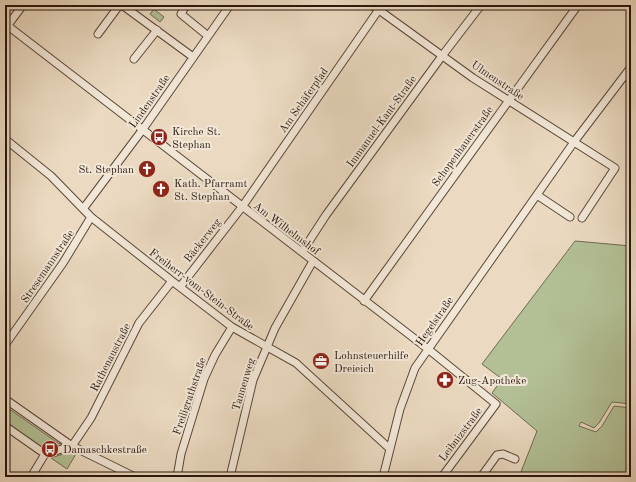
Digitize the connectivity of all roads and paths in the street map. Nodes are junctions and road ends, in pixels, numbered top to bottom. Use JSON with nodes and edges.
{"nodes":[{"id":1,"x":122,"y":5,"type":"edge"},
{"id":2,"x":186,"y":5,"type":"edge"},
{"id":3,"x":230,"y":5,"type":"edge"},
{"id":4,"x":372,"y":5,"type":"edge"},
{"id":5,"x":481,"y":5,"type":"edge"},
{"id":6,"x":578,"y":5,"type":"edge"},
{"id":7,"x":22,"y":6,"type":"edge"},
{"id":8,"x":380,"y":8,"type":"edge"},
{"id":9,"x":6,"y":28,"type":"edge"},
{"id":10,"x":157,"y":30,"type":"junction"},
{"id":11,"x":98,"y":34,"type":"dead end"},
{"id":12,"x":208,"y":36,"type":"junction"},
{"id":13,"x":442,"y":56,"type":"junction"},
{"id":14,"x":193,"y":58,"type":"junction"},
{"id":15,"x":134,"y":59,"type":"dead end"},
{"id":16,"x":631,"y":67,"type":"edge"},
{"id":17,"x":508,"y":100,"type":"junction"},
{"id":18,"x":143,"y":129,"type":"junction"},
{"id":19,"x":574,"y":142,"type":"junction"},
{"id":20,"x":6,"y":143,"type":"edge"},
{"id":21,"x":537,"y":195,"type":"junction"},
{"id":22,"x":242,"y":207,"type":"junction"},
{"id":23,"x":83,"y":209,"type":"junction"},
{"id":24,"x":91,"y":217,"type":"junction"},
{"id":25,"x":570,"y":217,"type":"dead end"},
{"id":26,"x":582,"y":218,"type":"dead end"},
{"id":27,"x":302,"y":252,"type":"junction"},
{"id":28,"x":313,"y":261,"type":"junction"},
{"id":29,"x":172,"y":281,"type":"junction"},
{"id":30,"x":180,"y":287,"type":"junction"},
{"id":31,"x":364,"y":301,"type":"junction"},
{"id":32,"x":232,"y":327,"type":"junction"},
{"id":33,"x":5,"y":345,"type":"edge"},
{"id":34,"x":267,"y":348,"type":"junction"},
{"id":35,"x":428,"y":349,"type":"junction"},
{"id":36,"x":5,"y":399,"type":"edge"},
{"id":37,"x":496,"y":404,"type":"joint"},
{"id":38,"x":5,"y":426,"type":"edge"},
{"id":39,"x":72,"y":446,"type":"junction"},
{"id":40,"x":390,"y":449,"type":"junction"},
{"id":41,"x":45,"y":454,"type":"junction"},
{"id":42,"x":515,"y":459,"type":"dead end"},
{"id":43,"x":31,"y":477,"type":"edge"},
{"id":44,"x":135,"y":477,"type":"edge"},
{"id":45,"x":177,"y":477,"type":"edge"},
{"id":46,"x":230,"y":477,"type":"edge"},
{"id":47,"x":383,"y":477,"type":"edge"},
{"id":48,"x":442,"y":477,"type":"edge"},
{"id":49,"x":481,"y":477,"type":"edge"}],
"edges":[{"from":1,"to":10,"type":"street"},
{"from":1,"to":11,"type":"street"},
{"from":2,"to":12,"type":"street"},
{"from":3,"to":12,"type":"street","name":"Lindenstraße"},
{"from":4,"to":8,"type":"street","name":"Ulmenstraße"},
{"from":5,"to":13,"type":"street","name":"Immanuel-Kant-Straße"},
{"from":6,"to":17,"type":"street","name":"Schopenhauerstraße"},
{"from":7,"to":9,"type":"street"},
{"from":8,"to":13,"type":"street","name":"Ulmenstraße"},
{"from":8,"to":22,"type":"street","name":"Am Schäferpfad"},
{"from":9,"to":18,"type":"street","name":"Am Wilhelmshof"},
{"from":10,"to":14,"type":"street"},
{"from":10,"to":15,"type":"street"},
{"from":12,"to":14,"type":"street","name":"Lindenstraße"},
{"from":13,"to":17,"type":"street","name":"Ulmenstraße"},
{"from":13,"to":27,"type":"street","name":"Immanuel-Kant-Straße"},
{"from":14,"to":18,"type":"street","name":"Lindenstraße"},
{"from":16,"to":19,"type":"street","name":"Hegelstraße"},
{"from":17,"to":19,"type":"street","name":"Ulmenstraße"},
{"from":17,"to":31,"type":"street","name":"Schopenhauerstraße"},
{"from":18,"to":22,"type":"street","name":"Am Wilhelmshof"},
{"from":18,"to":23,"type":"street","name":"Lindenstraße"},
{"from":19,"to":21,"type":"street","name":"Hegelstraße"},
{"from":19,"to":26,"type":"street","name":"Ulmenstraße"},
{"from":20,"to":23,"type":"street","name":"Freiherr-vom-Stein-Straße"},
{"from":21,"to":25,"type":"street"},
{"from":21,"to":35,"type":"street","name":"Hegelstraße"},
{"from":22,"to":27,"type":"street","name":"Am Wilhelmshof"},
{"from":22,"to":30,"type":"street","name":"Bäckerweg"},
{"from":23,"to":24,"type":"street","name":"Freiherr-vom-Stein-Straße"},
{"from":24,"to":29,"type":"street","name":"Freiherr-vom-Stein-Straße"},
{"from":24,"to":33,"type":"street","name":"Stresemannstraße"},
{"from":27,"to":28,"type":"street","name":"Am Wilhelmshof"},
{"from":28,"to":31,"type":"street","name":"Am Wilhelmshof"},
{"from":28,"to":34,"type":"street","name":"Tannenweg"},
{"from":29,"to":30,"type":"street","name":"Freiherr-vom-Stein-Straße"},
{"from":29,"to":39,"type":"street","name":"Rathenaustraße"},
{"from":30,"to":32,"type":"street","name":"Freiherr-vom-Stein-Straße"},
{"from":31,"to":35,"type":"street","name":"Am Wilhelmshof"},
{"from":32,"to":34,"type":"street","name":"Freiherr-vom-Stein-Straße"},
{"from":32,"to":45,"type":"street","name":"Freiligrathstraße"},
{"from":34,"to":40,"type":"street","name":"Freiherr-vom-Stein-Straße"},
{"from":34,"to":46,"type":"street","name":"Tannenweg"},
{"from":35,"to":37,"type":"street","name":"Am Wilhelmshof"},
{"from":35,"to":40,"type":"street","name":"Hegelstraße"},
{"from":36,"to":39,"type":"street"},
{"from":37,"to":48,"type":"street","name":"Leibnizstraße"},
{"from":38,"to":41,"type":"street"},
{"from":39,"to":41,"type":"street"},
{"from":39,"to":44,"type":"street"},
{"from":40,"to":47,"type":"street","name":"Hegelstraße"},
{"from":41,"to":43,"type":"street"},
{"from":42,"to":49,"type":"street"}]}
